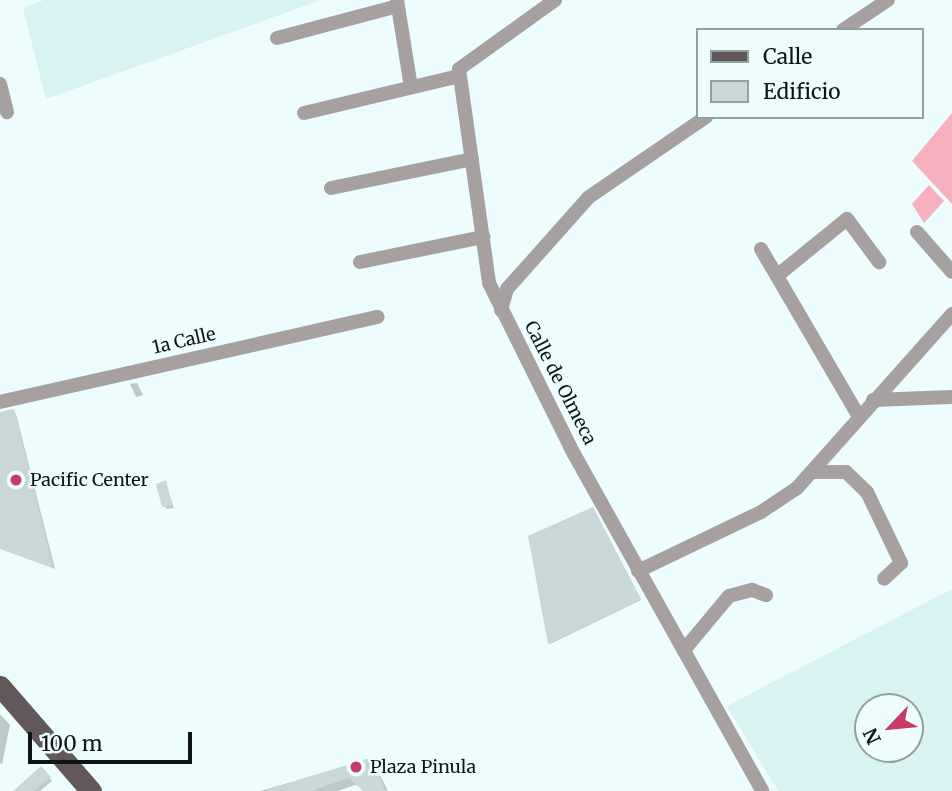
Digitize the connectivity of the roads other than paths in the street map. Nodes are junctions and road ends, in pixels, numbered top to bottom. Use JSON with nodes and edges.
{"nodes":[{"id":1,"x":555,"y":0,"type":"edge"},
{"id":2,"x":888,"y":0,"type":"edge"},
{"id":3,"x":397,"y":3,"type":"edge"},
{"id":4,"x":846,"y":28,"type":"edge"},
{"id":5,"x":277,"y":38,"type":"dead end"},
{"id":6,"x":452,"y":78,"type":"junction"},
{"id":7,"x":0,"y":85,"type":"edge"},
{"id":8,"x":411,"y":87,"type":"junction"},
{"id":9,"x":7,"y":112,"type":"dead end"},
{"id":10,"x":304,"y":113,"type":"dead end"},
{"id":11,"x":703,"y":119,"type":"edge"},
{"id":12,"x":466,"y":159,"type":"junction"},
{"id":13,"x":331,"y":188,"type":"dead end"},
{"id":14,"x":917,"y":232,"type":"dead end"},
{"id":15,"x":476,"y":240,"type":"junction"},
{"id":16,"x":761,"y":248,"type":"dead end"},
{"id":17,"x":360,"y":262,"type":"dead end"},
{"id":18,"x":879,"y":262,"type":"dead end"},
{"id":19,"x":952,"y":272,"type":"edge"},
{"id":20,"x":778,"y":275,"type":"junction"},
{"id":21,"x":500,"y":310,"type":"junction"},
{"id":22,"x":952,"y":314,"type":"edge"},
{"id":23,"x":378,"y":317,"type":"dead end"},
{"id":24,"x":952,"y":397,"type":"edge"},
{"id":25,"x":873,"y":400,"type":"junction"},
{"id":26,"x":5,"y":402,"type":"edge"},
{"id":27,"x":858,"y":415,"type":"junction"},
{"id":28,"x":813,"y":472,"type":"junction"},
{"id":29,"x":638,"y":571,"type":"junction"},
{"id":30,"x":884,"y":579,"type":"dead end"},
{"id":31,"x":766,"y":595,"type":"dead end"},
{"id":32,"x":684,"y":650,"type":"junction"},
{"id":33,"x":0,"y":686,"type":"edge"},
{"id":34,"x":0,"y":700,"type":"edge"},
{"id":35,"x":80,"y":791,"type":"edge"},
{"id":36,"x":91,"y":791,"type":"edge"},
{"id":37,"x":762,"y":791,"type":"edge"}],
"edges":[{"from":1,"to":6,"type":"street"},
{"from":2,"to":4,"type":"street"},
{"from":3,"to":5,"type":"street"},
{"from":3,"to":8,"type":"street"},
{"from":6,"to":8,"type":"street"},
{"from":6,"to":12,"type":"street","name":"Calle de Olmeca"},
{"from":7,"to":9,"type":"street"},
{"from":8,"to":10,"type":"street"},
{"from":11,"to":21,"type":"street"},
{"from":12,"to":13,"type":"street"},
{"from":12,"to":15,"type":"street","name":"Calle de Olmeca"},
{"from":14,"to":19,"type":"street"},
{"from":15,"to":17,"type":"street"},
{"from":15,"to":21,"type":"street","name":"Calle de Olmeca"},
{"from":16,"to":20,"type":"street"},
{"from":18,"to":20,"type":"street"},
{"from":20,"to":27,"type":"street"},
{"from":21,"to":29,"type":"street","name":"Calle de Olmeca"},
{"from":22,"to":25,"type":"street"},
{"from":23,"to":26,"type":"street","name":"1a Calle"},
{"from":24,"to":25,"type":"street"},
{"from":25,"to":27,"type":"street"},
{"from":27,"to":28,"type":"street"},
{"from":28,"to":29,"type":"street"},
{"from":28,"to":30,"type":"street"},
{"from":29,"to":32,"type":"street","name":"Calle de Olmeca"},
{"from":31,"to":32,"type":"street"},
{"from":32,"to":37,"type":"street","name":"Calle de Olmeca"},
{"from":33,"to":36,"type":"main road"},
{"from":34,"to":35,"type":"main road"}]}
